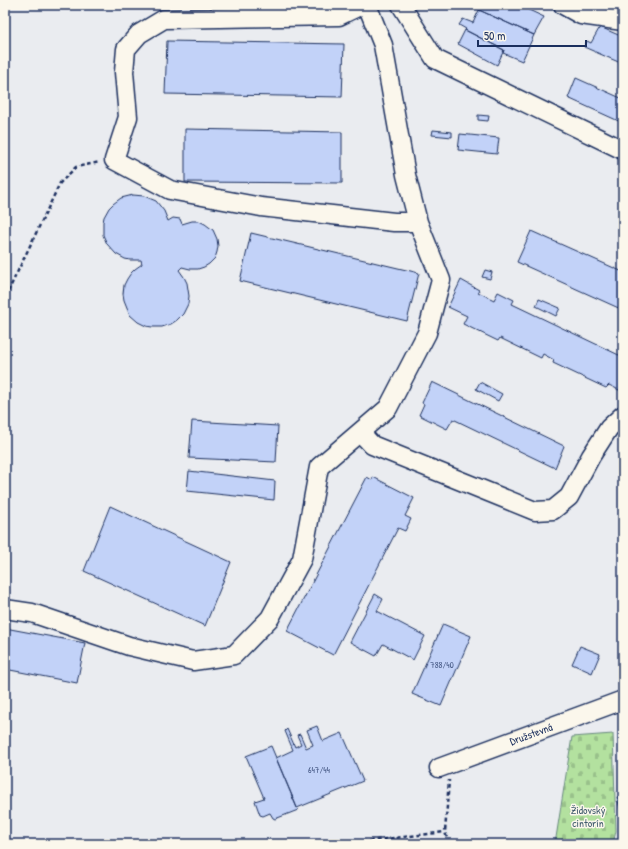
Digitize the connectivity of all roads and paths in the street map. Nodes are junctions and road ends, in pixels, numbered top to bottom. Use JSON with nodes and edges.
{"nodes":[{"id":1,"x":362,"y":5,"type":"edge"},
{"id":2,"x":367,"y":5,"type":"edge"},
{"id":3,"x":401,"y":5,"type":"edge"},
{"id":4,"x":563,"y":5,"type":"edge"},
{"id":5,"x":623,"y":21,"type":"edge"},
{"id":6,"x":623,"y":150,"type":"edge"},
{"id":7,"x":114,"y":160,"type":"junction"},
{"id":8,"x":418,"y":222,"type":"junction"},
{"id":9,"x":5,"y":298,"type":"edge"},
{"id":10,"x":623,"y":415,"type":"edge"},
{"id":11,"x":360,"y":432,"type":"junction"},
{"id":12,"x":5,"y":609,"type":"edge"},
{"id":13,"x":623,"y":700,"type":"edge"},
{"id":14,"x":445,"y":766,"type":"joint"},
{"id":15,"x":444,"y":832,"type":"junction"},
{"id":16,"x":348,"y":844,"type":"edge"},
{"id":17,"x":449,"y":844,"type":"edge"}],
"edges":[{"from":1,"to":7,"type":"street"},
{"from":2,"to":8,"type":"street"},
{"from":3,"to":6,"type":"street"},
{"from":4,"to":5,"type":"street"},
{"from":7,"to":8,"type":"street"},
{"from":7,"to":9,"type":"path"},
{"from":8,"to":11,"type":"street"},
{"from":10,"to":11,"type":"street"},
{"from":11,"to":12,"type":"street"},
{"from":13,"to":14,"type":"street","name":"Družstevná"},
{"from":14,"to":15,"type":"path"},
{"from":15,"to":16,"type":"path"},
{"from":15,"to":17,"type":"path"}]}
